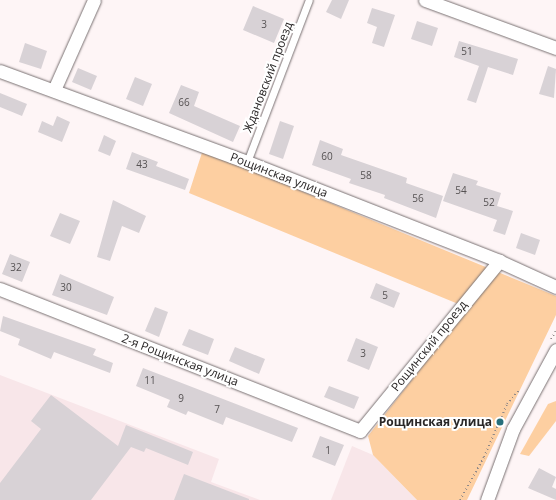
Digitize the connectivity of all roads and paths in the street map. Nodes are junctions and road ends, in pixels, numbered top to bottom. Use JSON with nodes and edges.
{"nodes":[{"id":1,"x":94,"y":0,"type":"edge"},
{"id":2,"x":309,"y":0,"type":"edge"},
{"id":3,"x":425,"y":0,"type":"edge"},
{"id":4,"x":556,"y":48,"type":"edge"},
{"id":5,"x":0,"y":71,"type":"edge"},
{"id":6,"x":54,"y":90,"type":"junction"},
{"id":7,"x":247,"y":162,"type":"junction"},
{"id":8,"x":499,"y":261,"type":"junction"},
{"id":9,"x":556,"y":287,"type":"edge"},
{"id":10,"x":0,"y":289,"type":"edge"},
{"id":11,"x":556,"y":350,"type":"edge"},
{"id":12,"x":360,"y":431,"type":"joint"},
{"id":13,"x":487,"y":500,"type":"edge"}],
"edges":[{"from":1,"to":6,"type":"street"},
{"from":2,"to":7,"type":"lane","name":"Ждановский проезд"},
{"from":3,"to":4,"type":"street"},
{"from":5,"to":6,"type":"street","name":"Рощинская улица"},
{"from":6,"to":7,"type":"street","name":"Рощинская улица"},
{"from":7,"to":8,"type":"street","name":"Рощинская улица"},
{"from":8,"to":9,"type":"street","name":"Рощинская улица"},
{"from":8,"to":12,"type":"street","name":"Рощинский проезд"},
{"from":10,"to":12,"type":"street","name":"2-я Рощинская улица"},
{"from":11,"to":13,"type":"street"}]}
